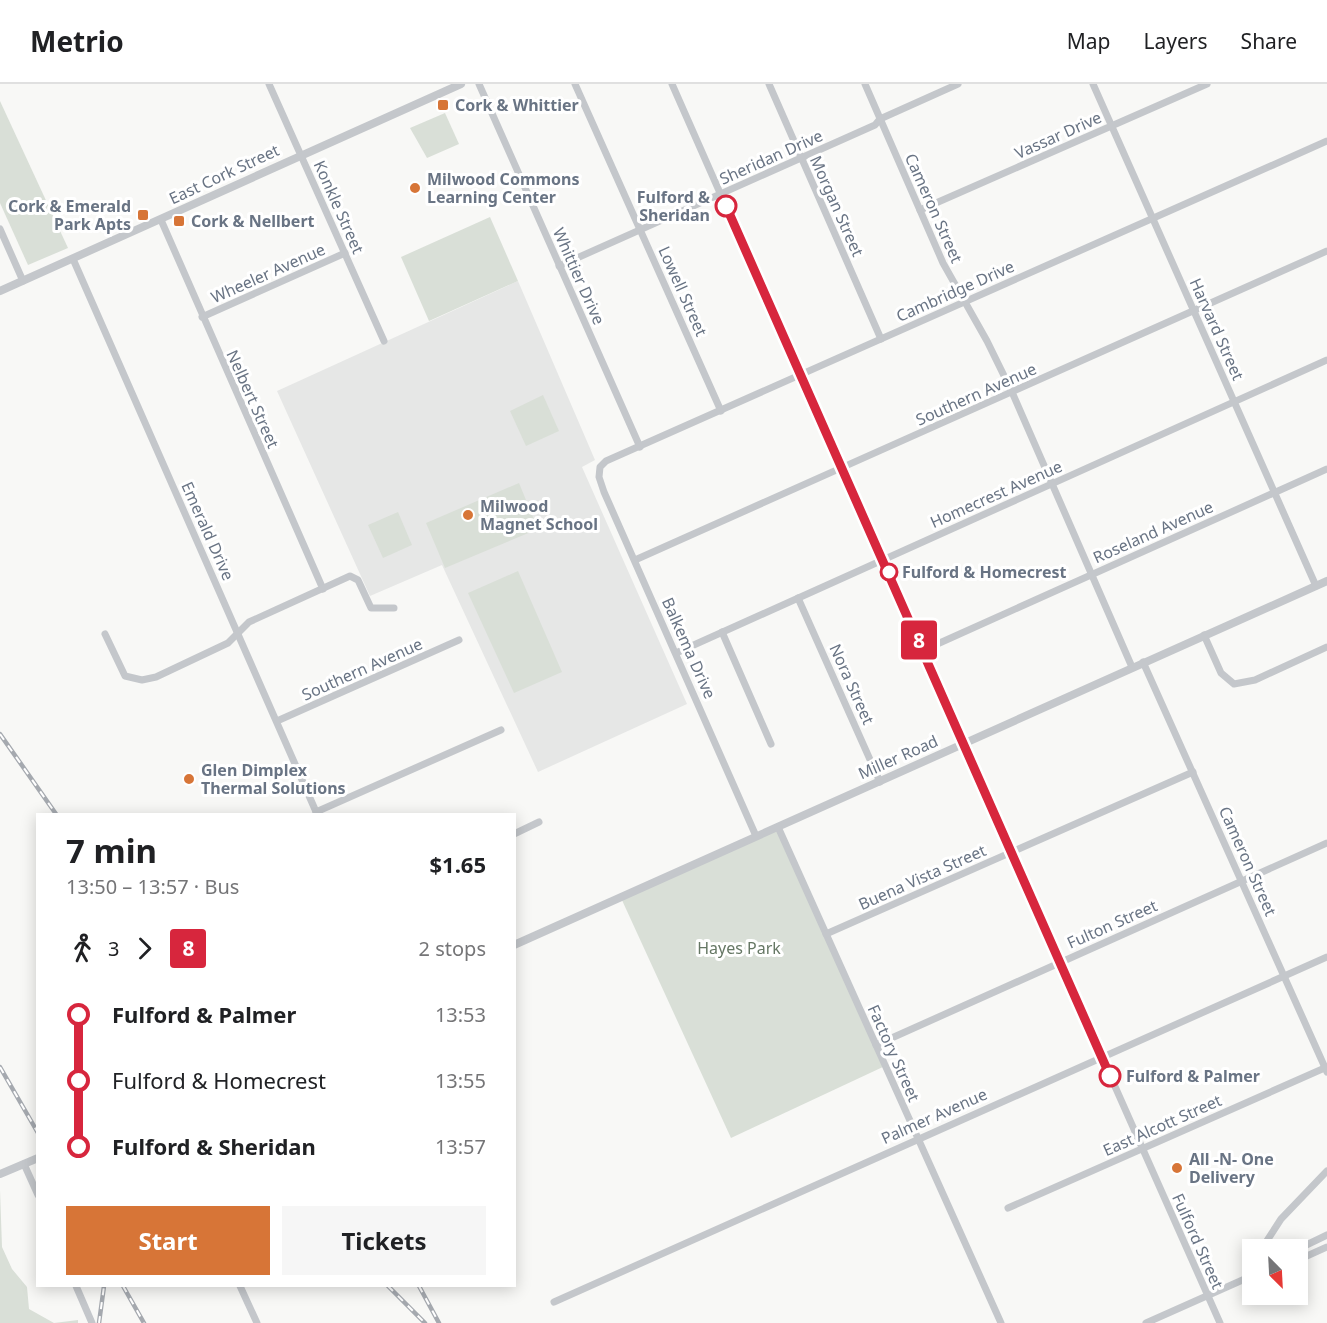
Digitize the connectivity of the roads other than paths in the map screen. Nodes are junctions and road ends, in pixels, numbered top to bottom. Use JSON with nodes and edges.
{"nodes":[{"id":1,"x":269,"y":84,"type":"edge"},
{"id":2,"x":461,"y":84,"type":"edge"},
{"id":3,"x":479,"y":84,"type":"edge"},
{"id":4,"x":575,"y":84,"type":"edge"},
{"id":5,"x":672,"y":84,"type":"edge"},
{"id":6,"x":769,"y":84,"type":"edge"},
{"id":7,"x":864,"y":84,"type":"edge"},
{"id":8,"x":958,"y":84,"type":"edge"},
{"id":9,"x":1093,"y":84,"type":"edge"},
{"id":10,"x":1207,"y":84,"type":"edge"},
{"id":11,"x":449,"y":86,"type":"edge"},
{"id":12,"x":880,"y":119,"type":"junction"},
{"id":13,"x":1112,"y":126,"type":"junction"},
{"id":14,"x":1327,"y":141,"type":"edge"},
{"id":15,"x":301,"y":156,"type":"junction"},
{"id":16,"x":801,"y":158,"type":"junction"},
{"id":17,"x":721,"y":194,"type":"junction"},
{"id":18,"x":920,"y":210,"type":"junction"},
{"id":19,"x":1153,"y":216,"type":"junction"},
{"id":20,"x":161,"y":220,"type":"junction"},
{"id":21,"x":0,"y":229,"type":"edge"},
{"id":22,"x":640,"y":230,"type":"junction"},
{"id":23,"x":1327,"y":251,"type":"edge"},
{"id":24,"x":345,"y":253,"type":"junction"},
{"id":25,"x":73,"y":259,"type":"junction"},
{"id":26,"x":559,"y":266,"type":"junction"},
{"id":27,"x":23,"y":280,"type":"junction"},
{"id":28,"x":0,"y":291,"type":"edge"},
{"id":29,"x":965,"y":301,"type":"junction"},
{"id":30,"x":1194,"y":310,"type":"junction"},
{"id":31,"x":202,"y":317,"type":"junction"},
{"id":32,"x":881,"y":339,"type":"junction"},
{"id":33,"x":384,"y":341,"type":"dead end"},
{"id":34,"x":1327,"y":360,"type":"edge"},
{"id":35,"x":801,"y":376,"type":"junction"},
{"id":36,"x":1012,"y":392,"type":"junction"},
{"id":37,"x":1235,"y":402,"type":"junction"},
{"id":38,"x":721,"y":411,"type":"junction"},
{"id":39,"x":640,"y":447,"type":"junction"},
{"id":40,"x":843,"y":469,"type":"junction"},
{"id":41,"x":1327,"y":469,"type":"edge"},
{"id":42,"x":598,"y":471,"type":"joint"},
{"id":43,"x":1052,"y":483,"type":"junction"},
{"id":44,"x":1275,"y":492,"type":"junction"},
{"id":45,"x":884,"y":559,"type":"junction"},
{"id":46,"x":635,"y":560,"type":"junction"},
{"id":47,"x":1092,"y":574,"type":"junction"},
{"id":48,"x":1327,"y":581,"type":"edge"},
{"id":49,"x":1316,"y":586,"type":"junction"},
{"id":50,"x":323,"y":589,"type":"junction"},
{"id":51,"x":798,"y":598,"type":"junction"},
{"id":52,"x":394,"y":609,"type":"dead end"},
{"id":53,"x":722,"y":632,"type":"junction"},
{"id":54,"x":238,"y":633,"type":"junction"},
{"id":55,"x":105,"y":634,"type":"dead end"},
{"id":56,"x":1204,"y":635,"type":"junction"},
{"id":57,"x":459,"y":640,"type":"dead end"},
{"id":58,"x":1327,"y":647,"type":"edge"},
{"id":59,"x":924,"y":650,"type":"junction"},
{"id":60,"x":676,"y":652,"type":"junction"},
{"id":61,"x":1143,"y":662,"type":"junction"},
{"id":62,"x":1132,"y":667,"type":"junction"},
{"id":63,"x":277,"y":721,"type":"junction"},
{"id":64,"x":501,"y":730,"type":"dead end"},
{"id":65,"x":771,"y":744,"type":"dead end"},
{"id":66,"x":963,"y":744,"type":"junction"},
{"id":67,"x":1193,"y":772,"type":"junction"},
{"id":68,"x":880,"y":782,"type":"junction"},
{"id":69,"x":317,"y":813,"type":"edge"},
{"id":70,"x":539,"y":822,"type":"dead end"},
{"id":71,"x":778,"y":827,"type":"junction"},
{"id":72,"x":516,"y":833,"type":"edge"},
{"id":73,"x":756,"y":836,"type":"junction"},
{"id":74,"x":1327,"y":843,"type":"edge"},
{"id":75,"x":1011,"y":853,"type":"junction"},
{"id":76,"x":1241,"y":881,"type":"junction"},
{"id":77,"x":826,"y":934,"type":"junction"},
{"id":78,"x":516,"y":944,"type":"edge"},
{"id":79,"x":1327,"y":957,"type":"edge"},
{"id":80,"x":1058,"y":963,"type":"junction"},
{"id":81,"x":1285,"y":976,"type":"junction"},
{"id":82,"x":876,"y":1045,"type":"junction"},
{"id":83,"x":1101,"y":1057,"type":"junction"},
{"id":84,"x":1326,"y":1069,"type":"edge"},
{"id":85,"x":918,"y":1139,"type":"junction"},
{"id":86,"x":1143,"y":1149,"type":"junction"},
{"id":87,"x":36,"y":1159,"type":"edge"},
{"id":88,"x":24,"y":1164,"type":"junction"},
{"id":89,"x":1327,"y":1171,"type":"edge"},
{"id":90,"x":0,"y":1174,"type":"edge"},
{"id":91,"x":36,"y":1191,"type":"edge"},
{"id":92,"x":1008,"y":1208,"type":"dead end"},
{"id":93,"x":1327,"y":1235,"type":"edge"},
{"id":94,"x":1268,"y":1239,"type":"edge"},
{"id":95,"x":1308,"y":1244,"type":"edge"},
{"id":96,"x":1327,"y":1247,"type":"edge"},
{"id":97,"x":1308,"y":1256,"type":"edge"},
{"id":98,"x":1242,"y":1281,"type":"edge"},
{"id":99,"x":76,"y":1287,"type":"edge"},
{"id":100,"x":240,"y":1287,"type":"edge"},
{"id":101,"x":1207,"y":1296,"type":"junction"},
{"id":102,"x":554,"y":1302,"type":"dead end"},
{"id":103,"x":92,"y":1323,"type":"edge"},
{"id":104,"x":257,"y":1323,"type":"edge"},
{"id":105,"x":1001,"y":1323,"type":"edge"},
{"id":106,"x":1146,"y":1323,"type":"edge"},
{"id":107,"x":1220,"y":1323,"type":"edge"}],
"edges":[{"from":1,"to":15,"type":"street","name":"Konkle Street"},
{"from":2,"to":11,"type":"street","name":"East Cork Street"},
{"from":3,"to":26,"type":"street","name":"Whittier Drive"},
{"from":4,"to":22,"type":"street","name":"Lowell Street"},
{"from":5,"to":17,"type":"street","name":"Fulford Street"},
{"from":6,"to":16,"type":"street","name":"Morgan Street"},
{"from":7,"to":12,"type":"street","name":"Cameron Street"},
{"from":8,"to":12,"type":"street","name":"Sheridan Drive"},
{"from":9,"to":13,"type":"street","name":"Harvard Street"},
{"from":10,"to":13,"type":"street","name":"Vassar Drive"},
{"from":11,"to":15,"type":"street","name":"East Cork Street"},
{"from":12,"to":16,"type":"street","name":"Sheridan Drive"},
{"from":12,"to":18,"type":"street","name":"Cameron Street"},
{"from":13,"to":18,"type":"street","name":"Vassar Drive"},
{"from":13,"to":19,"type":"street","name":"Harvard Street"},
{"from":14,"to":19,"type":"street","name":"Cambridge Drive"},
{"from":15,"to":20,"type":"street","name":"East Cork Street"},
{"from":15,"to":24,"type":"street","name":"Konkle Street"},
{"from":16,"to":17,"type":"street","name":"Sheridan Drive"},
{"from":16,"to":32,"type":"street","name":"Morgan Street"},
{"from":17,"to":22,"type":"street","name":"Sheridan Drive"},
{"from":17,"to":35,"type":"street","name":"Fulford Street"},
{"from":18,"to":29,"type":"street","name":"Cameron Street"},
{"from":19,"to":29,"type":"street","name":"Cambridge Drive"},
{"from":19,"to":30,"type":"street","name":"Harvard Street"},
{"from":20,"to":25,"type":"street","name":"East Cork Street"},
{"from":20,"to":31,"type":"street","name":"Nelbert Street"},
{"from":21,"to":27,"type":"street"},
{"from":22,"to":26,"type":"street","name":"Sheridan Drive"},
{"from":22,"to":38,"type":"street","name":"Lowell Street"},
{"from":23,"to":30,"type":"street","name":"Southern Avenue"},
{"from":24,"to":31,"type":"street","name":"Wheeler Avenue"},
{"from":24,"to":33,"type":"street","name":"Konkle Street"},
{"from":25,"to":27,"type":"street","name":"East Cork Street"},
{"from":25,"to":54,"type":"street","name":"Emerald Drive"},
{"from":26,"to":39,"type":"street","name":"Whittier Drive"},
{"from":27,"to":28,"type":"street","name":"East Cork Street"},
{"from":29,"to":32,"type":"street","name":"Cambridge Drive"},
{"from":29,"to":36,"type":"street","name":"Cameron Street"},
{"from":30,"to":36,"type":"street","name":"Southern Avenue"},
{"from":30,"to":37,"type":"street","name":"Harvard Street"},
{"from":31,"to":50,"type":"street","name":"Nelbert Street"},
{"from":32,"to":35,"type":"street","name":"Cambridge Drive"},
{"from":34,"to":37,"type":"street","name":"Homecrest Avenue"},
{"from":35,"to":38,"type":"street","name":"Cambridge Drive"},
{"from":35,"to":40,"type":"street","name":"Fulford Street"},
{"from":36,"to":40,"type":"street","name":"Southern Avenue"},
{"from":36,"to":43,"type":"street","name":"Cameron Street"},
{"from":37,"to":43,"type":"street","name":"Homecrest Avenue"},
{"from":37,"to":44,"type":"street","name":"Harvard Street"},
{"from":38,"to":39,"type":"street","name":"Cambridge Drive"},
{"from":39,"to":42,"type":"street","name":"Cambridge Drive"},
{"from":40,"to":45,"type":"street","name":"Fulford Street"},
{"from":40,"to":46,"type":"street","name":"Southern Avenue"},
{"from":41,"to":44,"type":"street","name":"Roseland Avenue"},
{"from":42,"to":46,"type":"street","name":"Balkema Drive"},
{"from":43,"to":45,"type":"street","name":"Homecrest Avenue"},
{"from":43,"to":47,"type":"street","name":"Cameron Street"},
{"from":44,"to":47,"type":"street","name":"Roseland Avenue"},
{"from":44,"to":49,"type":"street","name":"Harvard Street"},
{"from":45,"to":51,"type":"street","name":"Homecrest Avenue"},
{"from":45,"to":59,"type":"street","name":"Fulford Street"},
{"from":46,"to":60,"type":"street","name":"Balkema Drive"},
{"from":47,"to":59,"type":"street","name":"Roseland Avenue"},
{"from":47,"to":62,"type":"street","name":"Cameron Street"},
{"from":48,"to":49,"type":"street","name":"Miller Road"},
{"from":49,"to":56,"type":"street","name":"Miller Road"},
{"from":50,"to":52,"type":"street"},
{"from":50,"to":54,"type":"street"},
{"from":51,"to":53,"type":"street","name":"Homecrest Avenue"},
{"from":51,"to":68,"type":"street","name":"Nora Street"},
{"from":53,"to":60,"type":"street","name":"Homecrest Avenue"},
{"from":53,"to":65,"type":"street"},
{"from":54,"to":55,"type":"street"},
{"from":54,"to":63,"type":"street","name":"Emerald Drive"},
{"from":56,"to":58,"type":"street"},
{"from":56,"to":61,"type":"street","name":"Miller Road"},
{"from":57,"to":63,"type":"street","name":"Southern Avenue"},
{"from":59,"to":66,"type":"street","name":"Fulford Street"},
{"from":60,"to":73,"type":"street","name":"Balkema Drive"},
{"from":61,"to":62,"type":"street","name":"Miller Road"},
{"from":61,"to":67,"type":"street","name":"Cameron Street"},
{"from":62,"to":66,"type":"street","name":"Miller Road"},
{"from":63,"to":69,"type":"street","name":"Emerald Drive"},
{"from":64,"to":69,"type":"street"},
{"from":66,"to":68,"type":"street","name":"Miller Road"},
{"from":66,"to":75,"type":"street","name":"Fulford Street"},
{"from":67,"to":75,"type":"street","name":"Buena Vista Street"},
{"from":67,"to":76,"type":"street","name":"Cameron Street"},
{"from":68,"to":71,"type":"street","name":"Miller Road"},
{"from":70,"to":72,"type":"street"},
{"from":71,"to":73,"type":"street","name":"Miller Road"},
{"from":71,"to":77,"type":"street","name":"Factory Street"},
{"from":73,"to":78,"type":"street","name":"Miller Road"},
{"from":74,"to":76,"type":"street","name":"Fulton Street"},
{"from":75,"to":77,"type":"street","name":"Buena Vista Street"},
{"from":75,"to":80,"type":"street","name":"Fulford Street"},
{"from":76,"to":80,"type":"street","name":"Fulton Street"},
{"from":76,"to":81,"type":"street","name":"Cameron Street"},
{"from":77,"to":82,"type":"street","name":"Factory Street"},
{"from":79,"to":81,"type":"street","name":"Palmer Avenue"},
{"from":80,"to":82,"type":"street","name":"Fulton Street"},
{"from":80,"to":83,"type":"street","name":"Fulford Street"},
{"from":81,"to":83,"type":"street","name":"Palmer Avenue"},
{"from":81,"to":84,"type":"street","name":"Cameron Street"},
{"from":82,"to":85,"type":"street","name":"Factory Street"},
{"from":83,"to":85,"type":"street","name":"Palmer Avenue"},
{"from":83,"to":86,"type":"street","name":"Fulford Street"},
{"from":84,"to":86,"type":"street","name":"East Alcott Street"},
{"from":85,"to":102,"type":"street","name":"Palmer Avenue"},
{"from":85,"to":105,"type":"street","name":"Factory Street"},
{"from":86,"to":92,"type":"street","name":"East Alcott Street"},
{"from":86,"to":101,"type":"street","name":"Fulford Street"},
{"from":87,"to":88,"type":"street"},
{"from":88,"to":90,"type":"street"},
{"from":88,"to":91,"type":"street"},
{"from":89,"to":94,"type":"street"},
{"from":93,"to":95,"type":"street"},
{"from":96,"to":97,"type":"street"},
{"from":98,"to":101,"type":"street"},
{"from":99,"to":103,"type":"street"},
{"from":100,"to":104,"type":"street"},
{"from":101,"to":106,"type":"street"},
{"from":101,"to":107,"type":"street","name":"Fulford Street"}]}
